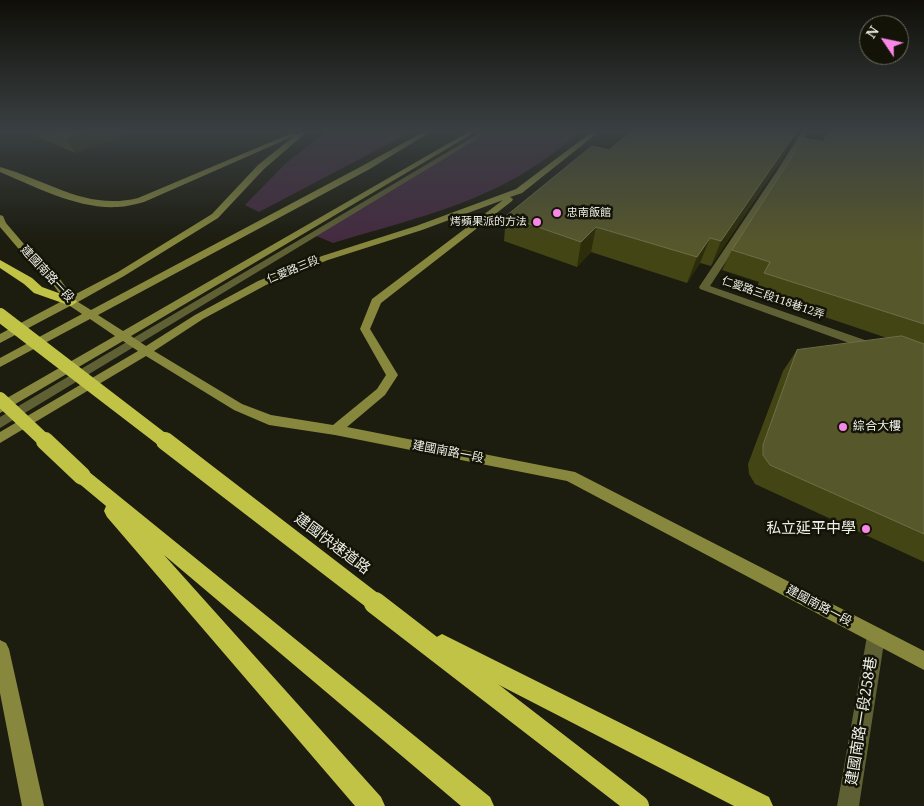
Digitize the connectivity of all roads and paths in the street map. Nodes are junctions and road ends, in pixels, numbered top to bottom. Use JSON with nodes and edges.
{"nodes":[{"id":1,"x":0,"y":169,"type":"edge"},
{"id":2,"x":215,"y":169,"type":"edge"},
{"id":3,"x":259,"y":169,"type":"edge"},
{"id":4,"x":364,"y":169,"type":"edge"},
{"id":5,"x":412,"y":169,"type":"edge"},
{"id":6,"x":422,"y":169,"type":"edge"},
{"id":7,"x":548,"y":169,"type":"edge"},
{"id":8,"x":782,"y":169,"type":"edge"},
{"id":9,"x":519,"y":191,"type":"junction"},
{"id":10,"x":0,"y":218,"type":"edge"},
{"id":11,"x":0,"y":263,"type":"edge"},
{"id":12,"x":72,"y":302,"type":"junction"},
{"id":13,"x":0,"y":315,"type":"edge"},
{"id":14,"x":93,"y":315,"type":"junction"},
{"id":15,"x":0,"y":339,"type":"edge"},
{"id":16,"x":129,"y":339,"type":"junction"},
{"id":17,"x":146,"y":351,"type":"junction"},
{"id":18,"x":887,"y":352,"type":"edge"},
{"id":19,"x":0,"y":363,"type":"edge"},
{"id":20,"x":0,"y":399,"type":"edge"},
{"id":21,"x":0,"y":408,"type":"edge"},
{"id":22,"x":0,"y":423,"type":"edge"},
{"id":23,"x":335,"y":430,"type":"junction"},
{"id":24,"x":0,"y":438,"type":"edge"},
{"id":25,"x":82,"y":476,"type":"junction"},
{"id":26,"x":411,"y":630,"type":"junction"},
{"id":27,"x":876,"y":636,"type":"junction"},
{"id":28,"x":0,"y":649,"type":"edge"},
{"id":29,"x":924,"y":661,"type":"edge"},
{"id":30,"x":33,"y":806,"type":"edge"},
{"id":31,"x":372,"y":806,"type":"edge"},
{"id":32,"x":481,"y":806,"type":"edge"},
{"id":33,"x":638,"y":806,"type":"edge"},
{"id":34,"x":760,"y":806,"type":"edge"},
{"id":35,"x":848,"y":806,"type":"edge"}],
"edges":[{"from":1,"to":2,"type":"main road"},
{"from":3,"to":12,"type":"main road"},
{"from":4,"to":14,"type":"main road"},
{"from":5,"to":16,"type":"main road","name":"仁愛路三段"},
{"from":6,"to":16,"type":"lane"},
{"from":7,"to":9,"type":"main road","name":"仁愛路三段"},
{"from":8,"to":18,"type":"lane","name":"仁愛路三段118巷12弄"},
{"from":9,"to":17,"type":"main road","name":"仁愛路三段"},
{"from":9,"to":23,"type":"main road"},
{"from":10,"to":12,"type":"main road","name":"建國南路一段"},
{"from":11,"to":12,"type":"highway"},
{"from":12,"to":14,"type":"main road","name":"建國南路一段"},
{"from":12,"to":15,"type":"main road"},
{"from":13,"to":26,"type":"highway","name":"建國快速道路","bridge":true},
{"from":14,"to":16,"type":"main road","name":"建國南路一段"},
{"from":14,"to":19,"type":"main road"},
{"from":16,"to":17,"type":"main road","name":"建國南路一段"},
{"from":16,"to":21,"type":"main road","name":"仁愛路三段"},
{"from":16,"to":22,"type":"lane"},
{"from":17,"to":23,"type":"main road","name":"建國南路一段"},
{"from":17,"to":24,"type":"main road","name":"仁愛路三段"},
{"from":20,"to":25,"type":"highway","bridge":true},
{"from":23,"to":27,"type":"main road","name":"建國南路一段"},
{"from":25,"to":31,"type":"highway"},
{"from":25,"to":32,"type":"highway"},
{"from":26,"to":33,"type":"highway","name":"建國快速道路","bridge":true},
{"from":26,"to":34,"type":"highway","bridge":true},
{"from":27,"to":29,"type":"main road","name":"建國南路一段"},
{"from":27,"to":35,"type":"lane","name":"建國南路一段258巷"},
{"from":28,"to":30,"type":"main road"}]}
